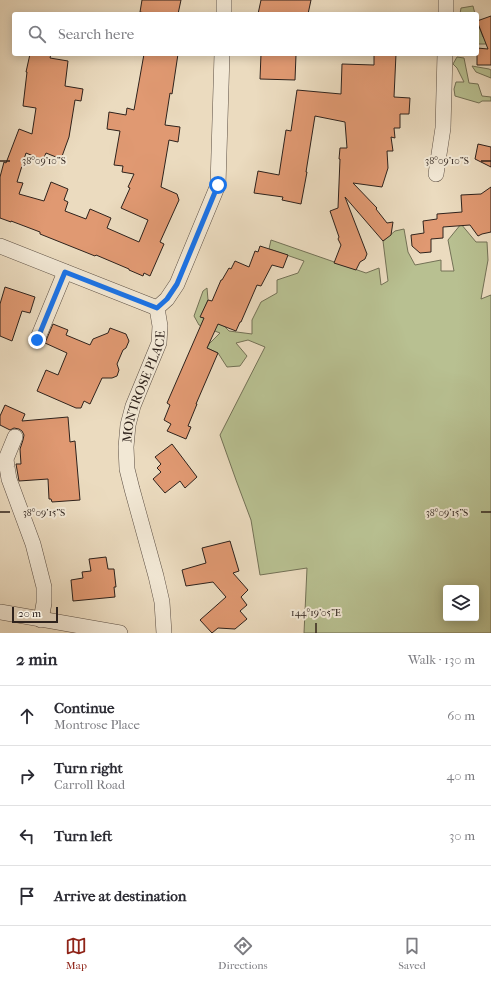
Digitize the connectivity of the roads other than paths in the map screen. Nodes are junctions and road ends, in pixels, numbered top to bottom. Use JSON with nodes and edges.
{"nodes":[{"id":1,"x":224,"y":0,"type":"edge"},
{"id":2,"x":446,"y":0,"type":"edge"},
{"id":3,"x":224,"y":12,"type":"edge"},
{"id":4,"x":446,"y":12,"type":"edge"},
{"id":5,"x":222,"y":56,"type":"edge"},
{"id":6,"x":445,"y":56,"type":"edge"},
{"id":7,"x":436,"y":174,"type":"dead end"},
{"id":8,"x":0,"y":246,"type":"edge"},
{"id":9,"x":65,"y":272,"type":"junction"},
{"id":10,"x":157,"y":308,"type":"junction"},
{"id":11,"x":37,"y":340,"type":"dead end"},
{"id":12,"x":15,"y":437,"type":"dead end"},
{"id":13,"x":0,"y":612,"type":"edge"},
{"id":14,"x":41,"y":620,"type":"junction"},
{"id":15,"x":120,"y":633,"type":"edge"},
{"id":16,"x":164,"y":633,"type":"edge"}],
"edges":[{"from":1,"to":3,"type":"street"},
{"from":2,"to":4,"type":"street"},
{"from":5,"to":10,"type":"street"},
{"from":6,"to":7,"type":"street"},
{"from":8,"to":9,"type":"street"},
{"from":9,"to":10,"type":"street"},
{"from":9,"to":11,"type":"street"},
{"from":10,"to":16,"type":"street","name":"MONTROSE PLACE"},
{"from":12,"to":14,"type":"street"},
{"from":13,"to":14,"type":"street"},
{"from":14,"to":15,"type":"street"}]}
